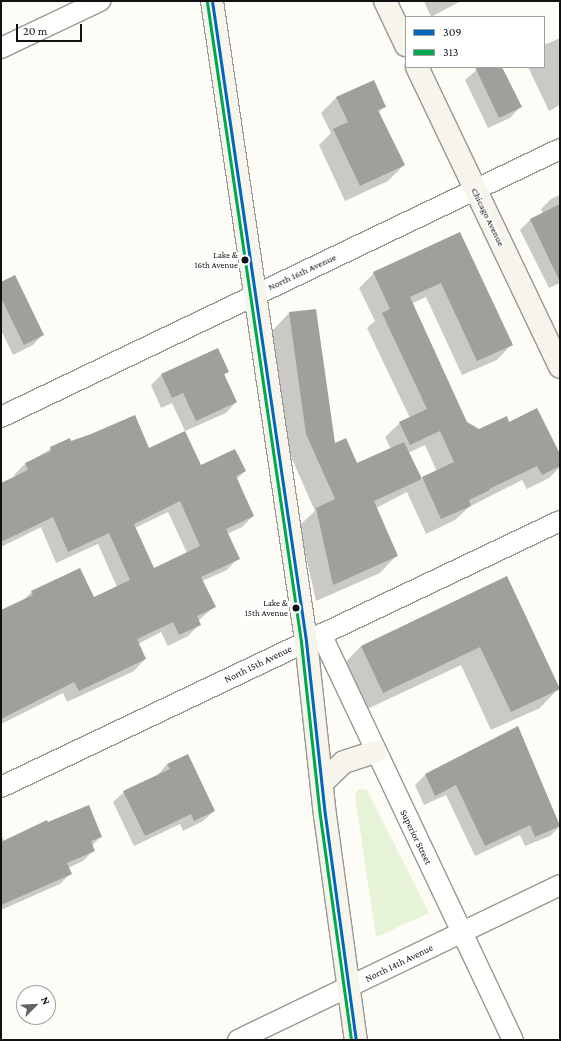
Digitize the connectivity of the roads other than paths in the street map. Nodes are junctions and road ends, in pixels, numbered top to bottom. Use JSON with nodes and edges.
{"nodes":[{"id":1,"x":100,"y":1,"type":"edge"},
{"id":2,"x":212,"y":1,"type":"edge"},
{"id":3,"x":385,"y":1,"type":"edge"},
{"id":4,"x":405,"y":43,"type":"edge"},
{"id":5,"x":1,"y":48,"type":"edge"},
{"id":6,"x":417,"y":68,"type":"edge"},
{"id":7,"x":560,"y":149,"type":"edge"},
{"id":8,"x":475,"y":189,"type":"junction"},
{"id":9,"x":254,"y":295,"type":"junction"},
{"id":10,"x":560,"y":367,"type":"edge"},
{"id":11,"x":1,"y":416,"type":"edge"},
{"id":12,"x":560,"y":521,"type":"edge"},
{"id":13,"x":313,"y":638,"type":"junction"},
{"id":14,"x":376,"y":752,"type":"junction"},
{"id":15,"x":322,"y":783,"type":"junction"},
{"id":16,"x":1,"y":787,"type":"edge"},
{"id":17,"x":560,"y":885,"type":"edge"},
{"id":18,"x":462,"y":932,"type":"junction"},
{"id":19,"x":349,"y":987,"type":"junction"},
{"id":20,"x":238,"y":1040,"type":"edge"},
{"id":21,"x":356,"y":1040,"type":"edge"},
{"id":22,"x":513,"y":1040,"type":"edge"}],
"edges":[{"from":1,"to":5,"type":"street"},
{"from":2,"to":9,"type":"main road"},
{"from":3,"to":4,"type":"main road"},
{"from":6,"to":8,"type":"main road","name":"Chicago Avenue"},
{"from":7,"to":8,"type":"street","name":"North 16th Avenue"},
{"from":8,"to":9,"type":"street","name":"North 16th Avenue"},
{"from":8,"to":10,"type":"main road","name":"Chicago Avenue"},
{"from":9,"to":11,"type":"street","name":"North 16th Avenue"},
{"from":9,"to":13,"type":"main road"},
{"from":12,"to":13,"type":"street","name":"North 15th Avenue"},
{"from":13,"to":14,"type":"street","name":"Superior Street"},
{"from":13,"to":15,"type":"main road"},
{"from":13,"to":16,"type":"street","name":"North 15th Avenue"},
{"from":14,"to":15,"type":"main road"},
{"from":14,"to":18,"type":"street","name":"Superior Street"},
{"from":15,"to":19,"type":"main road"},
{"from":17,"to":18,"type":"street","name":"North 14th Avenue"},
{"from":18,"to":19,"type":"street","name":"North 14th Avenue"},
{"from":18,"to":22,"type":"street","name":"Superior Street"},
{"from":19,"to":20,"type":"street","name":"North 14th Avenue"},
{"from":19,"to":21,"type":"main road"}]}
